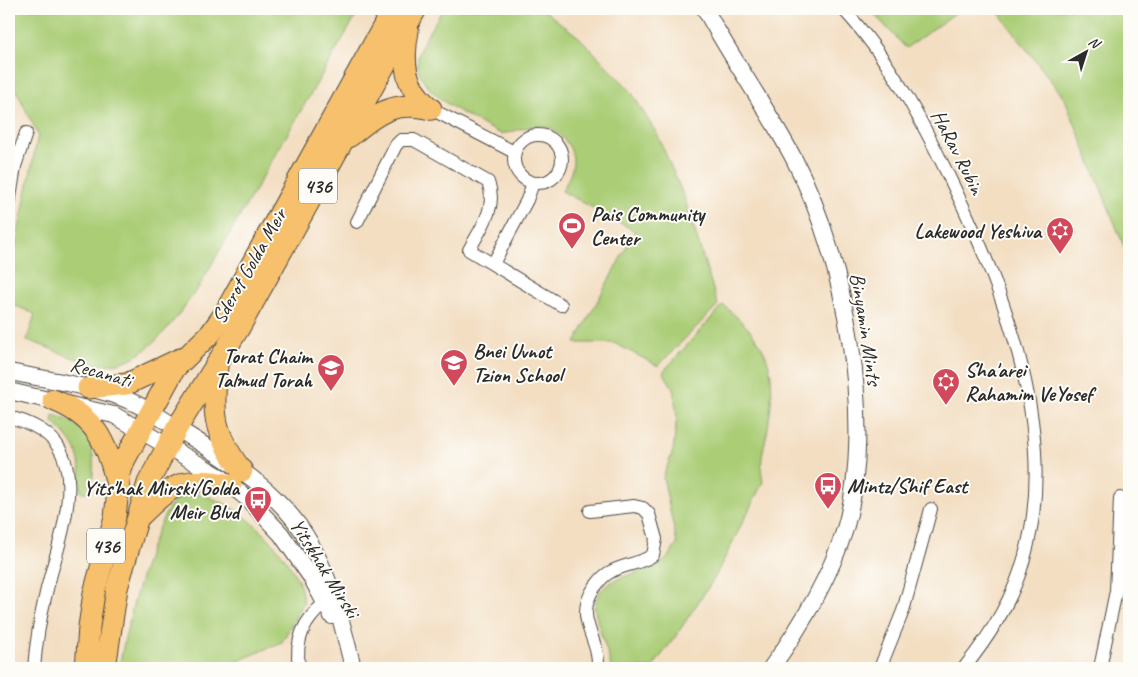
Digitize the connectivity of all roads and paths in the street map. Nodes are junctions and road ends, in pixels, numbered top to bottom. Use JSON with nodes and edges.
{"nodes":[{"id":1,"x":705,"y":9,"type":"edge"},
{"id":2,"x":846,"y":10,"type":"edge"},
{"id":3,"x":407,"y":11,"type":"edge"},
{"id":4,"x":431,"y":109,"type":"junction"},
{"id":5,"x":26,"y":133,"type":"dead end"},
{"id":6,"x":340,"y":145,"type":"junction"},
{"id":7,"x":514,"y":152,"type":"junction"},
{"id":8,"x":533,"y":182,"type":"junction"},
{"id":9,"x":9,"y":204,"type":"edge"},
{"id":10,"x":357,"y":222,"type":"dead end"},
{"id":11,"x":493,"y":264,"type":"junction"},
{"id":12,"x":561,"y":305,"type":"dead end"},
{"id":13,"x":187,"y":355,"type":"junction"},
{"id":14,"x":218,"y":362,"type":"junction"},
{"id":15,"x":9,"y":372,"type":"edge"},
{"id":16,"x":88,"y":388,"type":"junction"},
{"id":17,"x":9,"y":391,"type":"edge"},
{"id":18,"x":53,"y":400,"type":"junction"},
{"id":19,"x":9,"y":418,"type":"edge"},
{"id":20,"x":145,"y":420,"type":"junction"},
{"id":21,"x":172,"y":436,"type":"junction"},
{"id":22,"x":237,"y":478,"type":"junction"},
{"id":23,"x":118,"y":486,"type":"junction"},
{"id":24,"x":1120,"y":498,"type":"dead end"},
{"id":25,"x":931,"y":509,"type":"dead end"},
{"id":26,"x":590,"y":510,"type":"dead end"},
{"id":27,"x":139,"y":517,"type":"junction"},
{"id":28,"x":325,"y":603,"type":"junction"},
{"id":29,"x":347,"y":644,"type":"junction"},
{"id":30,"x":34,"y":668,"type":"edge"},
{"id":31,"x":86,"y":668,"type":"edge"},
{"id":32,"x":105,"y":668,"type":"edge"},
{"id":33,"x":299,"y":668,"type":"edge"},
{"id":34,"x":353,"y":668,"type":"edge"},
{"id":35,"x":598,"y":668,"type":"edge"},
{"id":36,"x":771,"y":668,"type":"edge"},
{"id":37,"x":880,"y":668,"type":"edge"},
{"id":38,"x":964,"y":668,"type":"edge"},
{"id":39,"x":1100,"y":668,"type":"edge"}],
"edges":[{"from":1,"to":36,"type":"street","name":"Binyamin Mints"},
{"from":2,"to":38,"type":"street","name":"HaRav Rubin"},
{"from":3,"to":4,"type":"main road"},
{"from":3,"to":6,"type":"main road","name":"Sderot Golda Meir","number":"436"},
{"from":3,"to":13,"type":"main road","name":"Sderot Golda Meir","number":"436"},
{"from":4,"to":6,"type":"main road"},
{"from":4,"to":7,"type":"street"},
{"from":5,"to":9,"type":"street"},
{"from":6,"to":14,"type":"main road","name":"Sderot Golda Meir","number":"436"},
{"from":7,"to":8,"type":"street"},
{"from":7,"to":8,"type":"street"},
{"from":8,"to":11,"type":"street"},
{"from":10,"to":11,"type":"street"},
{"from":11,"to":12,"type":"street"},
{"from":13,"to":16,"type":"main road"},
{"from":13,"to":20,"type":"main road","name":"Sderot Golda Meir","number":"436"},
{"from":14,"to":21,"type":"main road","name":"Sderot Golda Meir","number":"436"},
{"from":14,"to":22,"type":"main road"},
{"from":15,"to":16,"type":"street","name":"Recanati"},
{"from":16,"to":20,"type":"street","name":"Recanati"},
{"from":17,"to":18,"type":"street","name":"Recanati"},
{"from":18,"to":20,"type":"street","name":"Recanati"},
{"from":18,"to":23,"type":"main road"},
{"from":19,"to":30,"type":"street"},
{"from":20,"to":21,"type":"street","name":"Recanati"},
{"from":20,"to":23,"type":"main road","name":"Sderot Golda Meir","number":"436"},
{"from":21,"to":22,"type":"street","name":"Yitskhak Mirski"},
{"from":21,"to":27,"type":"main road","name":"Sderot Golda Meir","number":"436"},
{"from":22,"to":27,"type":"main road"},
{"from":22,"to":28,"type":"street","name":"Yitskhak Mirski"},
{"from":22,"to":29,"type":"street","name":"Yitskhak Mirski"},
{"from":23,"to":31,"type":"main road","name":"Sderot Golda Meir","number":"436"},
{"from":24,"to":39,"type":"street"},
{"from":25,"to":37,"type":"street"},
{"from":26,"to":35,"type":"street"},
{"from":27,"to":32,"type":"main road","name":"Sderot Golda Meir","number":"436"},
{"from":28,"to":29,"type":"street","name":"Yitskhak Mirski"},
{"from":28,"to":33,"type":"street"},
{"from":29,"to":34,"type":"street","name":"Yitskhak Mirski"}]}
